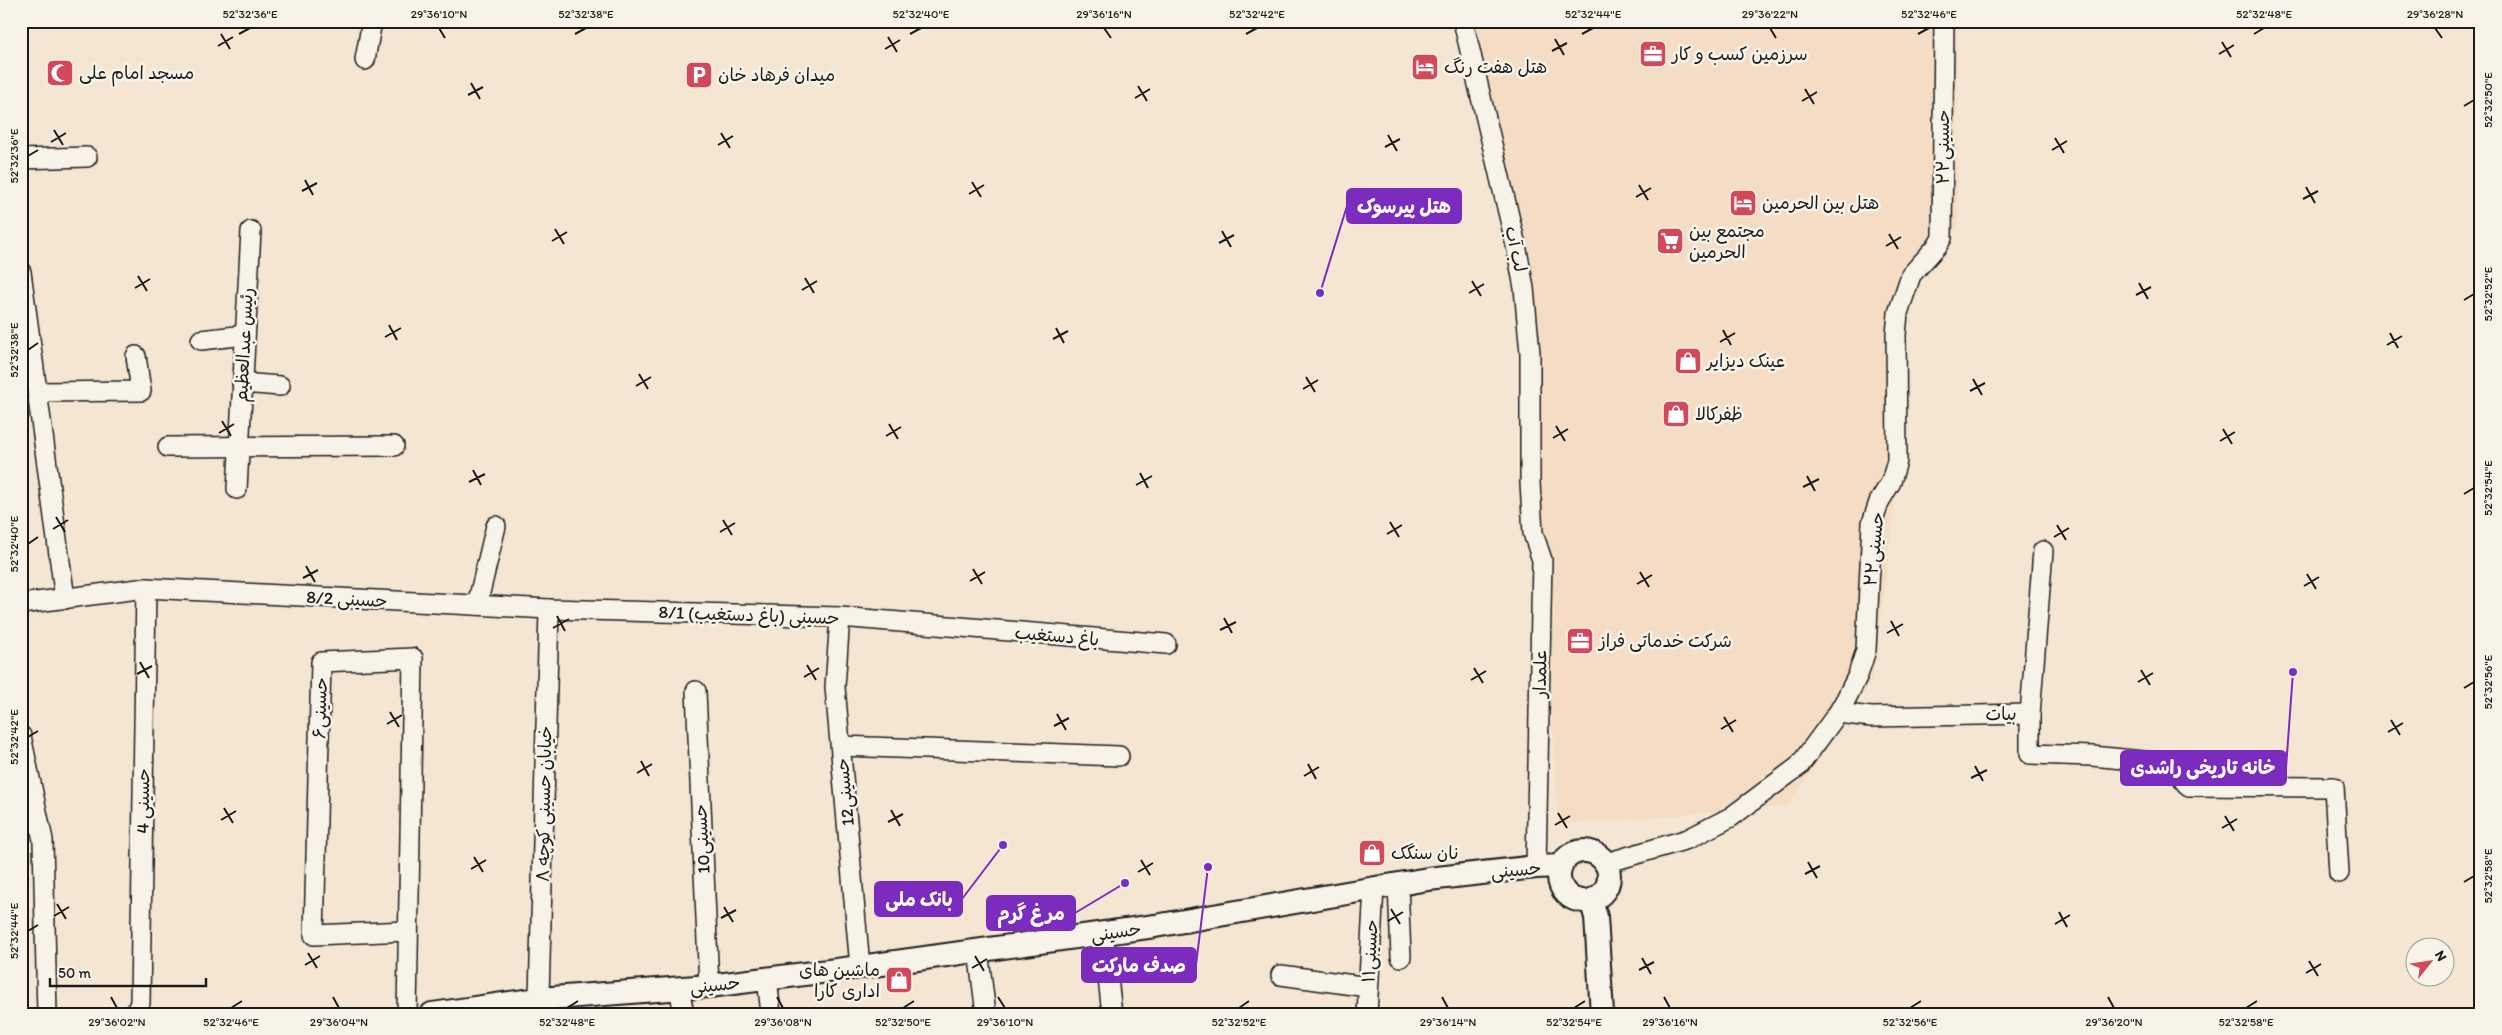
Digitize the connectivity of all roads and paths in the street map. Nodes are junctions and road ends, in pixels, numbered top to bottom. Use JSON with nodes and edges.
{"nodes":[{"id":1,"x":372,"y":21,"type":"edge"},
{"id":2,"x":1463,"y":21,"type":"edge"},
{"id":3,"x":1944,"y":21,"type":"edge"},
{"id":4,"x":365,"y":60,"type":"dead end"},
{"id":5,"x":86,"y":156,"type":"dead end"},
{"id":6,"x":21,"y":159,"type":"edge"},
{"id":7,"x":250,"y":231,"type":"dead end"},
{"id":8,"x":21,"y":272,"type":"edge"},
{"id":9,"x":245,"y":335,"type":"junction"},
{"id":10,"x":201,"y":340,"type":"dead end"},
{"id":11,"x":136,"y":356,"type":"dead end"},
{"id":12,"x":242,"y":383,"type":"junction"},
{"id":13,"x":280,"y":386,"type":"dead end"},
{"id":14,"x":38,"y":392,"type":"junction"},
{"id":15,"x":394,"y":446,"type":"dead end"},
{"id":16,"x":168,"y":447,"type":"dead end"},
{"id":17,"x":239,"y":447,"type":"junction"},
{"id":18,"x":1530,"y":483,"type":"joint"},
{"id":19,"x":237,"y":488,"type":"dead end"},
{"id":20,"x":496,"y":526,"type":"dead end"},
{"id":21,"x":2044,"y":551,"type":"dead end"},
{"id":22,"x":146,"y":588,"type":"junction"},
{"id":23,"x":65,"y":598,"type":"junction"},
{"id":24,"x":21,"y":604,"type":"edge"},
{"id":25,"x":476,"y":605,"type":"junction"},
{"id":26,"x":549,"y":608,"type":"junction"},
{"id":27,"x":840,"y":617,"type":"junction"},
{"id":28,"x":948,"y":627,"type":"joint"},
{"id":29,"x":1166,"y":644,"type":"dead end"},
{"id":30,"x":696,"y":691,"type":"dead end"},
{"id":31,"x":1838,"y":713,"type":"junction"},
{"id":32,"x":2030,"y":714,"type":"junction"},
{"id":33,"x":21,"y":736,"type":"edge"},
{"id":34,"x":842,"y":746,"type":"junction"},
{"id":35,"x":1119,"y":756,"type":"dead end"},
{"id":36,"x":1606,"y":863,"type":"junction"},
{"id":37,"x":1560,"y":866,"type":"junction"},
{"id":38,"x":1536,"y":867,"type":"junction"},
{"id":39,"x":2339,"y":873,"type":"dead end"},
{"id":40,"x":1398,"y":884,"type":"junction"},
{"id":41,"x":1374,"y":888,"type":"junction"},
{"id":42,"x":1591,"y":900,"type":"junction"},
{"id":43,"x":407,"y":930,"type":"junction"},
{"id":44,"x":1103,"y":933,"type":"junction"},
{"id":45,"x":978,"y":950,"type":"junction"},
{"id":46,"x":1401,"y":957,"type":"dead end"},
{"id":47,"x":860,"y":967,"type":"junction"},
{"id":48,"x":1281,"y":975,"type":"dead end"},
{"id":49,"x":767,"y":978,"type":"junction"},
{"id":50,"x":709,"y":986,"type":"junction"},
{"id":51,"x":1368,"y":987,"type":"junction"},
{"id":52,"x":680,"y":988,"type":"junction"},
{"id":53,"x":531,"y":1005,"type":"edge"},
{"id":54,"x":48,"y":1014,"type":"edge"},
{"id":55,"x":135,"y":1014,"type":"edge"},
{"id":56,"x":407,"y":1014,"type":"edge"},
{"id":57,"x":432,"y":1014,"type":"edge"},
{"id":58,"x":684,"y":1014,"type":"edge"},
{"id":59,"x":771,"y":1014,"type":"edge"},
{"id":60,"x":986,"y":1014,"type":"edge"},
{"id":61,"x":1112,"y":1014,"type":"edge"},
{"id":62,"x":1367,"y":1014,"type":"edge"},
{"id":63,"x":1602,"y":1014,"type":"edge"}],
"edges":[{"from":1,"to":4,"type":"street"},
{"from":2,"to":18,"type":"street","name":"لب آب"},
{"from":3,"to":31,"type":"street","name":"حسینی۲۲"},
{"from":5,"to":6,"type":"street"},
{"from":7,"to":9,"type":"street","name":"رئیس عبدالعظیم"},
{"from":8,"to":14,"type":"street"},
{"from":9,"to":10,"type":"street"},
{"from":9,"to":12,"type":"street","name":"رئیس عبدالعظیم"},
{"from":11,"to":14,"type":"street"},
{"from":12,"to":13,"type":"street"},
{"from":12,"to":17,"type":"street","name":"رئیس عبدالعظیم"},
{"from":14,"to":23,"type":"street"},
{"from":15,"to":17,"type":"street"},
{"from":16,"to":17,"type":"street"},
{"from":17,"to":19,"type":"street","name":"رئیس عبدالعظیم"},
{"from":18,"to":38,"type":"street","name":"علمدار"},
{"from":20,"to":25,"type":"street"},
{"from":21,"to":32,"type":"street","name":"بیات"},
{"from":22,"to":23,"type":"street"},
{"from":22,"to":25,"type":"street","name":"8/2 حسینی"},
{"from":22,"to":55,"type":"street","name":"حسینی 4"},
{"from":23,"to":24,"type":"street"},
{"from":25,"to":26,"type":"street","name":"8/2 حسینی"},
{"from":26,"to":27,"type":"street","name":"8/1 حسینی (باغ دستغیب)"},
{"from":26,"to":53,"type":"street","name":"خیابان حسینی کوچه ۸"},
{"from":27,"to":28,"type":"street","name":"8/1 حسینی (باغ دستغیب)"},
{"from":27,"to":34,"type":"street","name":"حسینی12"},
{"from":28,"to":29,"type":"street","name":"باغ دستغیب"},
{"from":30,"to":50,"type":"street","name":"حسینی10"},
{"from":31,"to":32,"type":"street","name":"بیات"},
{"from":31,"to":36,"type":"street","name":"حسینی۲۲"},
{"from":32,"to":39,"type":"street"},
{"from":33,"to":54,"type":"street"},
{"from":34,"to":35,"type":"street"},
{"from":34,"to":47,"type":"street","name":"حسینی12"},
{"from":36,"to":37,"type":"street"},
{"from":36,"to":42,"type":"street"},
{"from":37,"to":38,"type":"street","name":"حسینی"},
{"from":37,"to":42,"type":"street"},
{"from":38,"to":40,"type":"street","name":"حسینی"},
{"from":40,"to":41,"type":"street","name":"حسینی"},
{"from":40,"to":46,"type":"street"},
{"from":41,"to":44,"type":"street","name":"حسینی"},
{"from":41,"to":51,"type":"street","name":"حسینی۱۱"},
{"from":42,"to":63,"type":"street"},
{"from":43,"to":43,"type":"street","name":"حسینی۶"},
{"from":43,"to":56,"type":"street","name":"حسینی۶"},
{"from":44,"to":45,"type":"street","name":"حسینی"},
{"from":44,"to":61,"type":"street"},
{"from":45,"to":47,"type":"street","name":"حسینی"},
{"from":45,"to":60,"type":"street"},
{"from":47,"to":49,"type":"street","name":"حسینی"},
{"from":48,"to":51,"type":"street"},
{"from":49,"to":50,"type":"street","name":"حسینی"},
{"from":49,"to":59,"type":"street"},
{"from":50,"to":52,"type":"street","name":"حسینی"},
{"from":51,"to":62,"type":"street","name":"حسینی۱۱"},
{"from":52,"to":53,"type":"street","name":"حسینی"},
{"from":52,"to":58,"type":"street"},
{"from":53,"to":57,"type":"street","name":"حسینی"}]}
